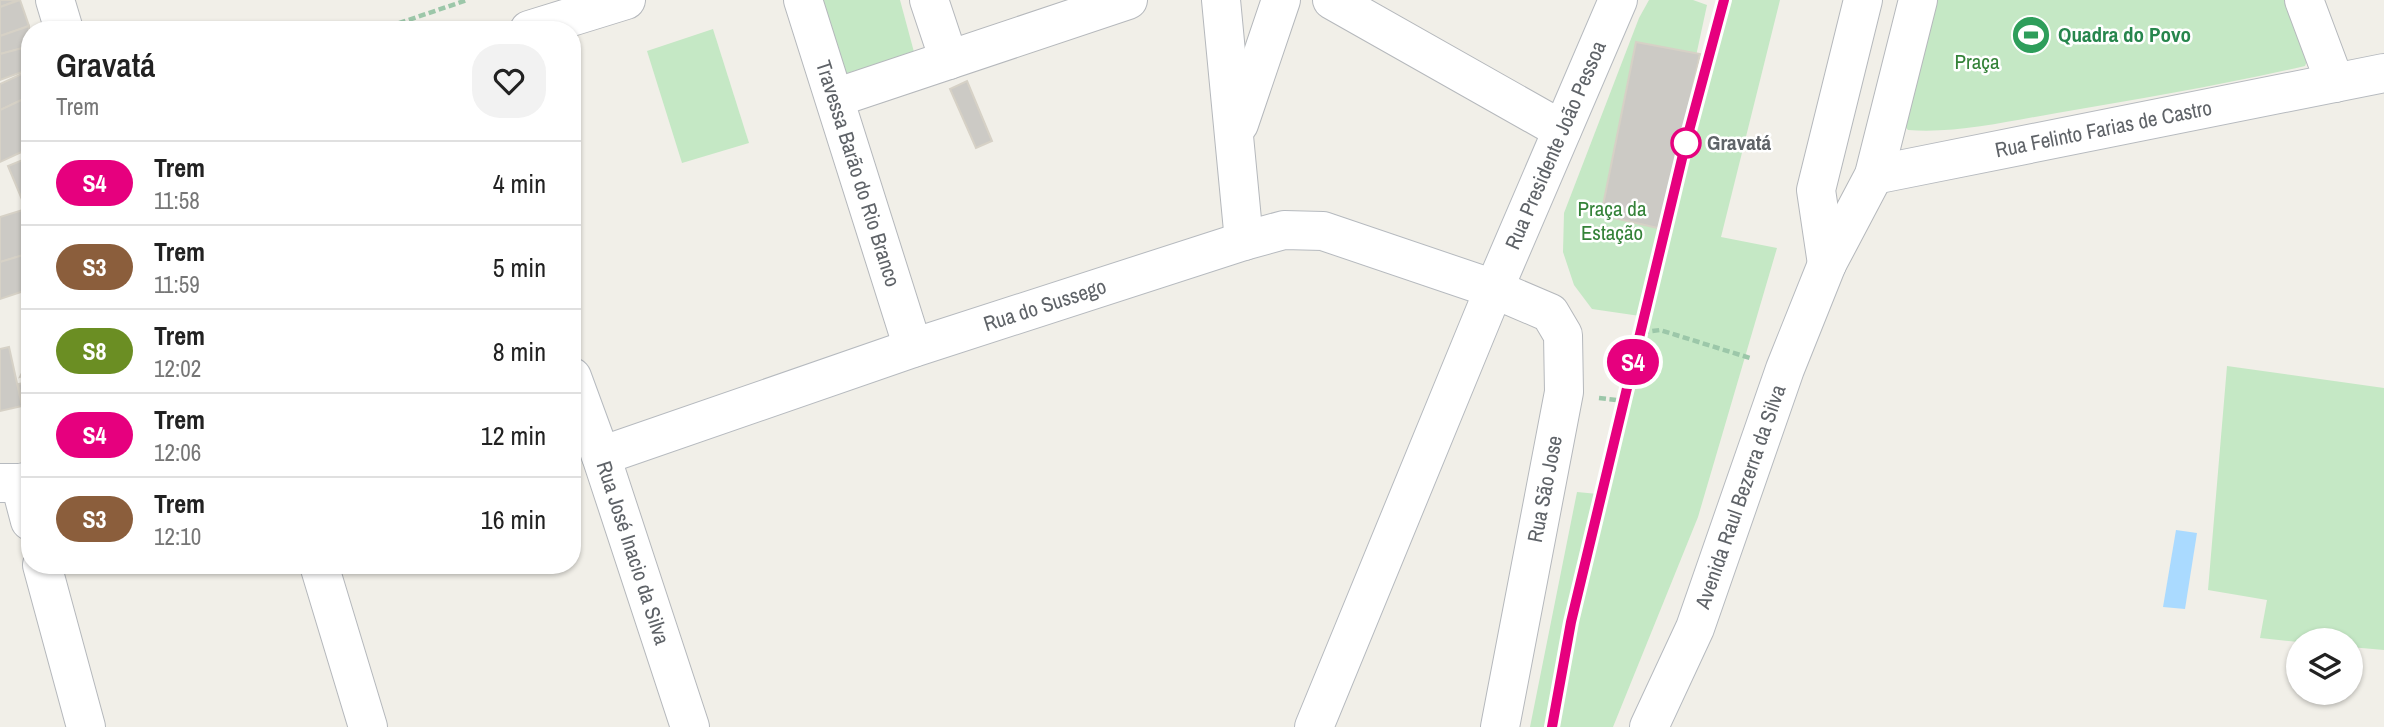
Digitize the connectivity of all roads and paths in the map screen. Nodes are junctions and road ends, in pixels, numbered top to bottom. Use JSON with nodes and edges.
{"nodes":[{"id":1,"x":55,"y":0,"type":"edge"},
{"id":2,"x":467,"y":0,"type":"edge"},
{"id":3,"x":626,"y":0,"type":"edge"},
{"id":4,"x":803,"y":0,"type":"edge"},
{"id":5,"x":929,"y":0,"type":"edge"},
{"id":6,"x":1128,"y":0,"type":"edge"},
{"id":7,"x":1221,"y":0,"type":"edge"},
{"id":8,"x":1281,"y":0,"type":"edge"},
{"id":9,"x":1332,"y":0,"type":"edge"},
{"id":10,"x":1618,"y":0,"type":"edge"},
{"id":11,"x":1863,"y":0,"type":"edge"},
{"id":12,"x":1918,"y":0,"type":"edge"},
{"id":13,"x":2304,"y":0,"type":"edge"},
{"id":14,"x":61,"y":21,"type":"edge"},
{"id":15,"x":405,"y":21,"type":"edge"},
{"id":16,"x":558,"y":21,"type":"edge"},
{"id":17,"x":949,"y":60,"type":"junction"},
{"id":18,"x":2384,"y":73,"type":"edge"},
{"id":19,"x":2335,"y":83,"type":"junction"},
{"id":20,"x":835,"y":98,"type":"junction"},
{"id":21,"x":1562,"y":130,"type":"junction"},
{"id":22,"x":1234,"y":139,"type":"junction"},
{"id":23,"x":1874,"y":176,"type":"junction"},
{"id":24,"x":1815,"y":190,"type":"junction"},
{"id":25,"x":1244,"y":241,"type":"junction"},
{"id":26,"x":1826,"y":264,"type":"junction"},
{"id":27,"x":1494,"y":289,"type":"junction"},
{"id":28,"x":913,"y":348,"type":"junction"},
{"id":29,"x":1785,"y":369,"type":"junction"},
{"id":30,"x":1564,"y":392,"type":"junction"},
{"id":31,"x":581,"y":402,"type":"edge"},
{"id":32,"x":600,"y":456,"type":"junction"},
{"id":33,"x":44,"y":574,"type":"edge"},
{"id":34,"x":322,"y":574,"type":"edge"},
{"id":35,"x":86,"y":727,"type":"edge"},
{"id":36,"x":368,"y":727,"type":"edge"},
{"id":37,"x":690,"y":727,"type":"edge"},
{"id":38,"x":1314,"y":727,"type":"edge"},
{"id":39,"x":1500,"y":727,"type":"edge"},
{"id":40,"x":1649,"y":727,"type":"edge"}],
"edges":[{"from":1,"to":14,"type":"street"},
{"from":2,"to":15,"type":"path"},
{"from":3,"to":16,"type":"street"},
{"from":4,"to":20,"type":"street","name":"Travessa Barão do Rio Branco"},
{"from":5,"to":17,"type":"street"},
{"from":6,"to":17,"type":"street"},
{"from":7,"to":22,"type":"street"},
{"from":8,"to":22,"type":"street"},
{"from":9,"to":21,"type":"street"},
{"from":10,"to":21,"type":"street","name":"Rua Presidente João Pessoa"},
{"from":11,"to":24,"type":"street","name":"Avenida Raul Bezerra da Silva"},
{"from":12,"to":23,"type":"street","name":"Avenida Raul Bezerra da Silva"},
{"from":13,"to":19,"type":"street"},
{"from":17,"to":20,"type":"street"},
{"from":18,"to":19,"type":"street","name":"Rua Felinto Farias de Castro"},
{"from":19,"to":23,"type":"street","name":"Rua Felinto Farias de Castro"},
{"from":20,"to":28,"type":"street","name":"Travessa Barão do Rio Branco"},
{"from":21,"to":27,"type":"street","name":"Rua Presidente João Pessoa"},
{"from":22,"to":25,"type":"street"},
{"from":23,"to":24,"type":"street","name":"Rua Felinto Farias de Castro"},
{"from":23,"to":26,"type":"street","name":"Avenida Raul Bezerra da Silva"},
{"from":24,"to":26,"type":"street","name":"Avenida Raul Bezerra da Silva"},
{"from":25,"to":27,"type":"street","name":"Rua do Sussego"},
{"from":25,"to":28,"type":"street","name":"Rua do Sussego"},
{"from":26,"to":29,"type":"street","name":"Avenida Raul Bezerra da Silva"},
{"from":27,"to":30,"type":"street","name":"Rua São Jose"},
{"from":27,"to":38,"type":"street","name":"Rua Presidente João Pessoa"},
{"from":28,"to":32,"type":"street","name":"Rua do Sussego"},
{"from":29,"to":30,"type":"path"},
{"from":29,"to":40,"type":"street","name":"Avenida Raul Bezerra da Silva"},
{"from":30,"to":39,"type":"street","name":"Rua São Jose"},
{"from":31,"to":32,"type":"street","name":"Rua José Inacio da Silva"},
{"from":32,"to":37,"type":"street","name":"Rua José Inacio da Silva"},
{"from":33,"to":35,"type":"street"},
{"from":34,"to":36,"type":"street"}]}
